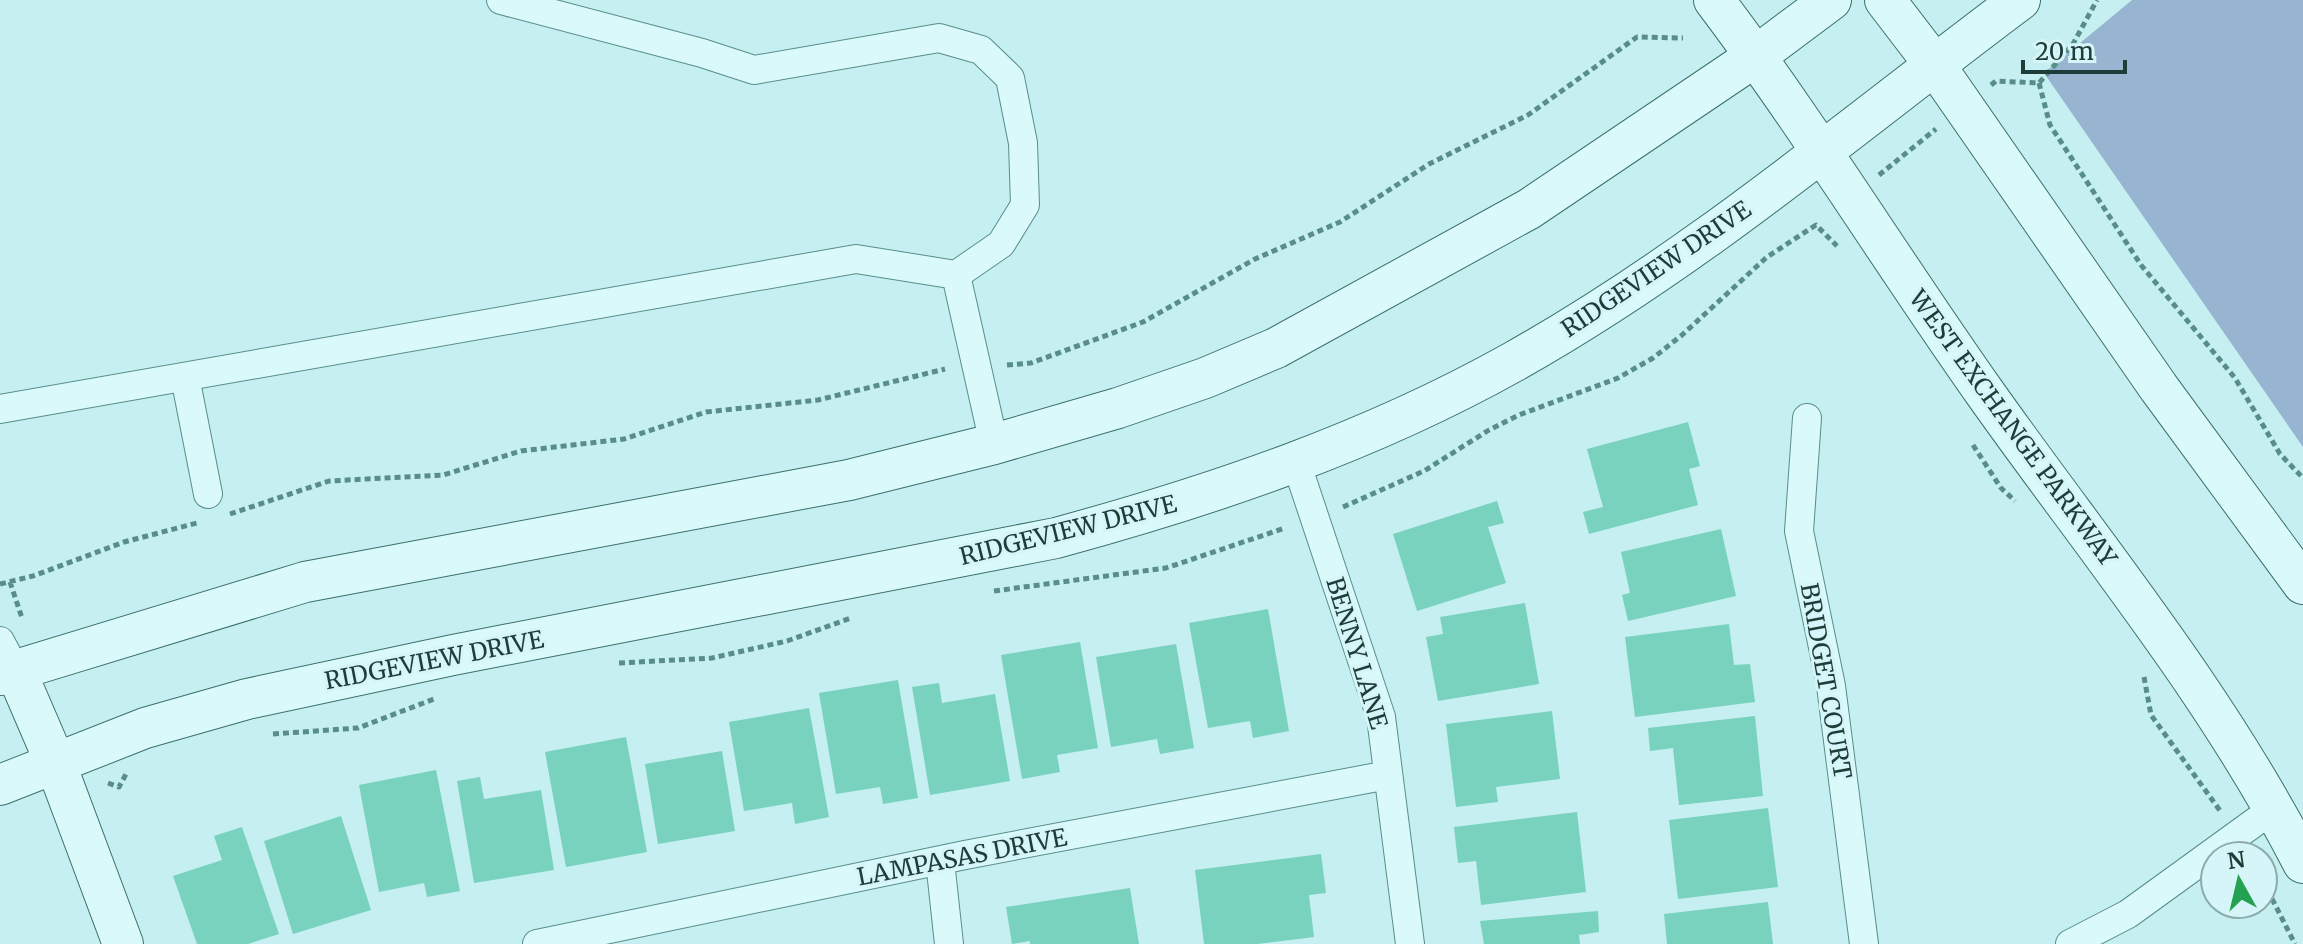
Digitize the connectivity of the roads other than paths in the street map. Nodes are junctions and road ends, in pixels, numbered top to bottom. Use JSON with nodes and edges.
{"nodes":[{"id":1,"x":501,"y":0,"type":"edge"},
{"id":2,"x":1714,"y":0,"type":"edge"},
{"id":3,"x":1831,"y":0,"type":"edge"},
{"id":4,"x":1885,"y":0,"type":"edge"},
{"id":5,"x":2020,"y":0,"type":"edge"},
{"id":6,"x":1756,"y":56,"type":"junction"},
{"id":7,"x":1934,"y":64,"type":"junction"},
{"id":8,"x":1821,"y":154,"type":"junction"},
{"id":9,"x":956,"y":275,"type":"junction"},
{"id":10,"x":185,"y":377,"type":"junction"},
{"id":11,"x":0,"y":409,"type":"edge"},
{"id":12,"x":1807,"y":418,"type":"dead end"},
{"id":13,"x":994,"y":444,"type":"junction"},
{"id":14,"x":1296,"y":462,"type":"junction"},
{"id":15,"x":213,"y":510,"type":"road end"},
{"id":16,"x":2303,"y":584,"type":"edge"},
{"id":17,"x":5,"y":661,"type":"edge"},
{"id":18,"x":55,"y":762,"type":"junction"},
{"id":19,"x":1388,"y":775,"type":"junction"},
{"id":20,"x":0,"y":785,"type":"edge"},
{"id":21,"x":2288,"y":800,"type":"edge"},
{"id":22,"x":940,"y":861,"type":"junction"},
{"id":23,"x":2303,"y":863,"type":"edge"},
{"id":24,"x":123,"y":944,"type":"edge"},
{"id":25,"x":537,"y":944,"type":"edge"},
{"id":26,"x":949,"y":944,"type":"edge"},
{"id":27,"x":1410,"y":944,"type":"edge"},
{"id":28,"x":1864,"y":944,"type":"edge"},
{"id":29,"x":2070,"y":944,"type":"edge"}],
"edges":[{"from":1,"to":9,"type":"street"},
{"from":2,"to":6,"type":"main road","name":"WEST EXCHANGE PARKWAY"},
{"from":3,"to":6,"type":"main road"},
{"from":4,"to":7,"type":"main road"},
{"from":5,"to":7,"type":"main road","name":"RIDGEVIEW DRIVE"},
{"from":6,"to":8,"type":"main road","name":"WEST EXCHANGE PARKWAY"},
{"from":6,"to":13,"type":"main road"},
{"from":7,"to":8,"type":"main road","name":"RIDGEVIEW DRIVE"},
{"from":7,"to":16,"type":"main road"},
{"from":8,"to":14,"type":"main road","name":"RIDGEVIEW DRIVE"},
{"from":8,"to":21,"type":"main road","name":"WEST EXCHANGE PARKWAY"},
{"from":9,"to":10,"type":"street"},
{"from":9,"to":13,"type":"street"},
{"from":10,"to":11,"type":"street"},
{"from":10,"to":15,"type":"street"},
{"from":12,"to":28,"type":"street","name":"BRIDGET COURT"},
{"from":13,"to":17,"type":"main road"},
{"from":14,"to":18,"type":"main road","name":"RIDGEVIEW DRIVE"},
{"from":14,"to":19,"type":"street","name":"BENNY LANE"},
{"from":17,"to":18,"type":"main road"},
{"from":18,"to":20,"type":"main road","name":"RIDGEVIEW DRIVE"},
{"from":18,"to":24,"type":"main road"},
{"from":19,"to":22,"type":"street","name":"LAMPASAS DRIVE"},
{"from":19,"to":27,"type":"street","name":"BENNY LANE"},
{"from":21,"to":23,"type":"main road","name":"WEST EXCHANGE PARKWAY"},
{"from":21,"to":29,"type":"street"},
{"from":22,"to":25,"type":"street","name":"LAMPASAS DRIVE"},
{"from":22,"to":26,"type":"street"}]}
